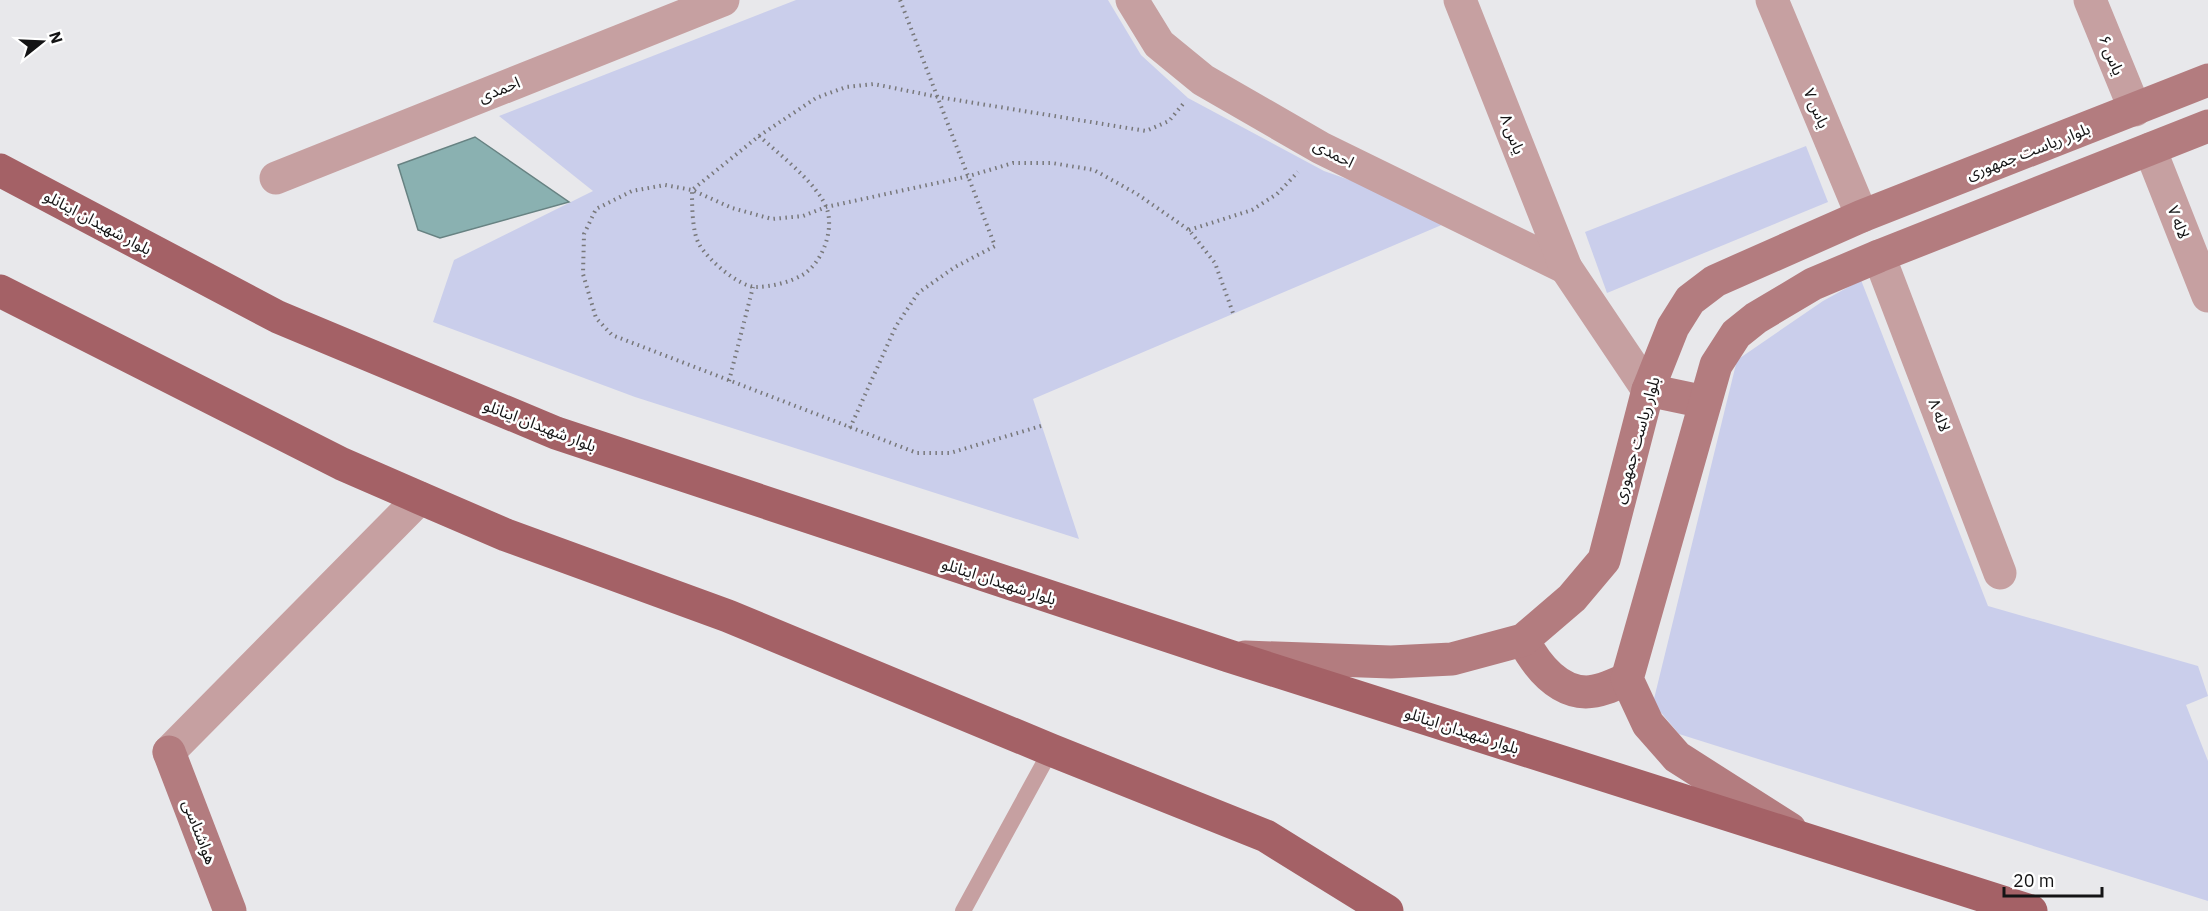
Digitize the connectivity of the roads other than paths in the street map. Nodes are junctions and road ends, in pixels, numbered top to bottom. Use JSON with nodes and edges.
{"nodes":[{"id":1,"x":723,"y":0,"type":"edge"},
{"id":2,"x":1132,"y":0,"type":"edge"},
{"id":3,"x":1460,"y":0,"type":"edge"},
{"id":4,"x":1772,"y":0,"type":"edge"},
{"id":5,"x":2090,"y":0,"type":"edge"},
{"id":6,"x":2208,"y":80,"type":"edge"},
{"id":7,"x":2135,"y":110,"type":"junction"},
{"id":8,"x":2208,"y":126,"type":"edge"},
{"id":9,"x":2150,"y":149,"type":"junction"},
{"id":10,"x":0,"y":170,"type":"edge"},
{"id":11,"x":276,"y":178,"type":"dead end"},
{"id":12,"x":1862,"y":216,"type":"junction"},
{"id":13,"x":1879,"y":256,"type":"junction"},
{"id":14,"x":1566,"y":268,"type":"junction"},
{"id":15,"x":0,"y":291,"type":"edge"},
{"id":16,"x":2208,"y":296,"type":"edge"},
{"id":17,"x":1648,"y":390,"type":"junction"},
{"id":18,"x":1705,"y":402,"type":"junction"},
{"id":19,"x":420,"y":498,"type":"junction"},
{"id":20,"x":2000,"y":573,"type":"dead end"},
{"id":21,"x":1523,"y":640,"type":"junction"},
{"id":22,"x":1229,"y":656,"type":"junction"},
{"id":23,"x":1627,"y":679,"type":"junction"},
{"id":24,"x":1051,"y":750,"type":"junction"},
{"id":25,"x":1808,"y":841,"type":"junction"},
{"id":26,"x":230,"y":911,"type":"edge"},
{"id":27,"x":963,"y":911,"type":"edge"},
{"id":28,"x":1387,"y":911,"type":"edge"},
{"id":29,"x":2031,"y":911,"type":"edge"}],
"edges":[{"from":1,"to":11,"type":"street","name":"احمدی"},
{"from":2,"to":14,"type":"street","name":"احمدی"},
{"from":3,"to":14,"type":"street","name":"یاس ۸"},
{"from":4,"to":12,"type":"street","name":"یاس ۷"},
{"from":5,"to":7,"type":"street","name":"یاس ۶"},
{"from":6,"to":7,"type":"street","name":"بلوار ریاست جمهوری"},
{"from":7,"to":12,"type":"street","name":"بلوار ریاست جمهوری"},
{"from":8,"to":9,"type":"street"},
{"from":9,"to":13,"type":"street"},
{"from":9,"to":16,"type":"street","name":"لاله ۷"},
{"from":10,"to":22,"type":"main road","name":"بلوار شهیدان اینانلو"},
{"from":12,"to":17,"type":"street","name":"بلوار ریاست جمهوری"},
{"from":13,"to":18,"type":"street"},
{"from":13,"to":20,"type":"street","name":"لاله ۸"},
{"from":14,"to":17,"type":"street","name":"یاس ۸"},
{"from":15,"to":19,"type":"main road"},
{"from":17,"to":18,"type":"street"},
{"from":17,"to":21,"type":"street","name":"بلوار ریاست جمهوری"},
{"from":18,"to":23,"type":"street"},
{"from":19,"to":24,"type":"main road"},
{"from":19,"to":26,"type":"street","name":"هواشناسی"},
{"from":21,"to":22,"type":"street","name":"بلوار ریاست جمهوری"},
{"from":21,"to":23,"type":"street"},
{"from":22,"to":25,"type":"main road","name":"بلوار شهیدان اینانلو"},
{"from":23,"to":25,"type":"street"},
{"from":24,"to":27,"type":"lane"},
{"from":24,"to":28,"type":"main road"},
{"from":25,"to":29,"type":"main road","name":"بلوار شهیدان اینانلو"}]}
